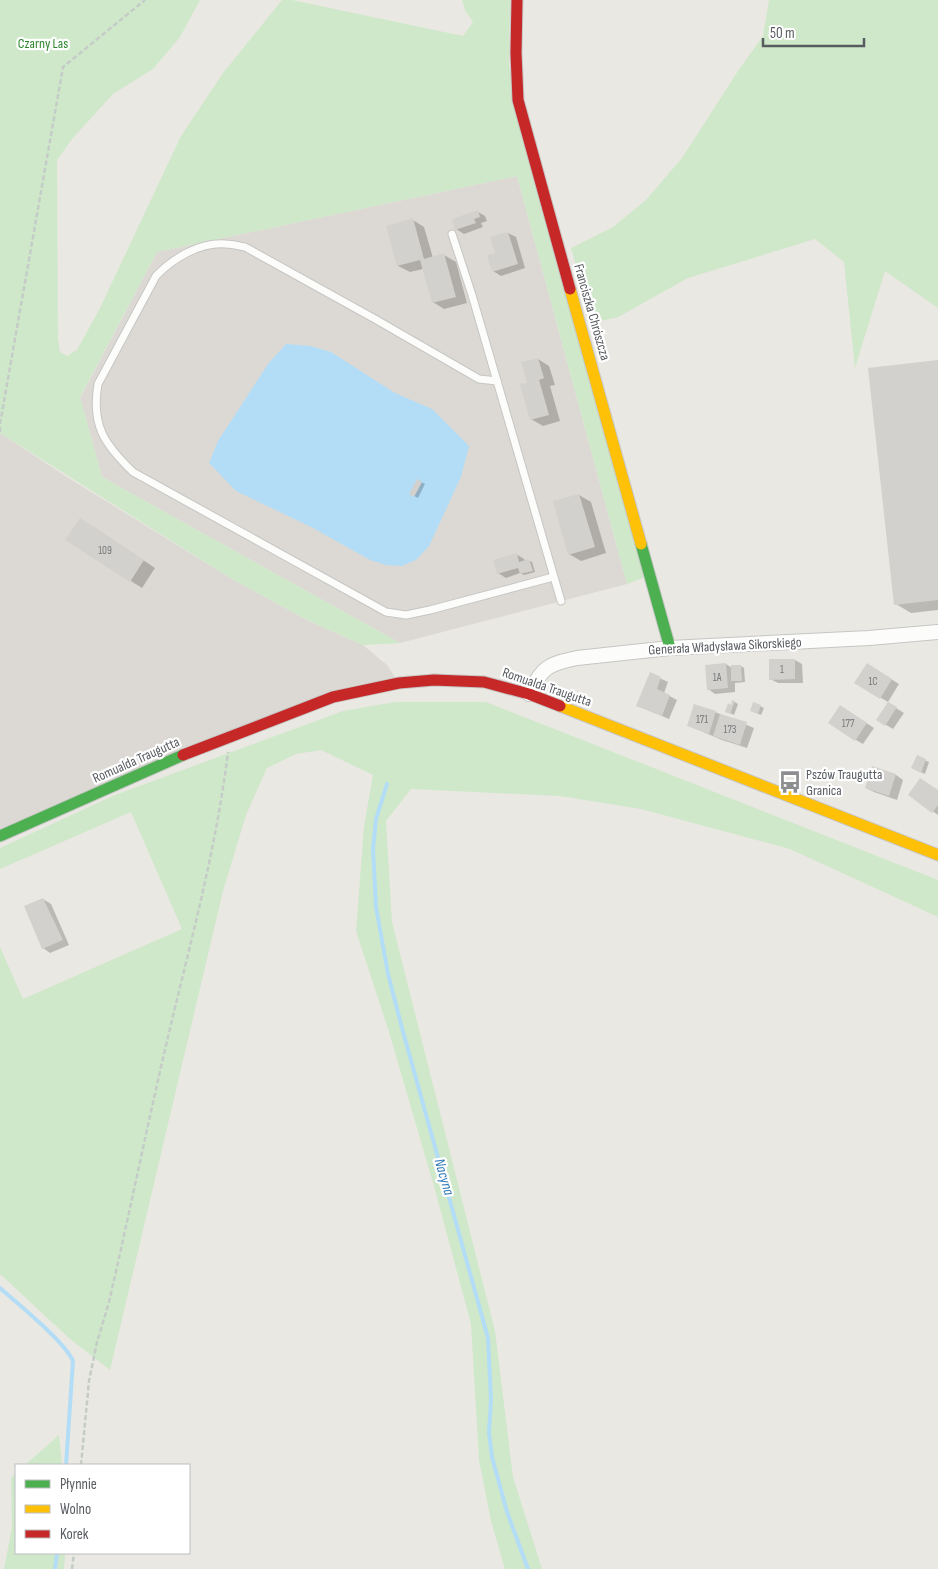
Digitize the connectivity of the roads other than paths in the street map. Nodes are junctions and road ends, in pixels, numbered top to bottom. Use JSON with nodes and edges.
{"nodes":[{"id":1,"x":517,"y":0,"type":"edge"},
{"id":2,"x":452,"y":234,"type":"dead end"},
{"id":3,"x":497,"y":381,"type":"junction"},
{"id":4,"x":553,"y":577,"type":"junction"},
{"id":5,"x":561,"y":601,"type":"dead end"},
{"id":6,"x":938,"y":632,"type":"edge"},
{"id":7,"x":670,"y":648,"type":"junction"},
{"id":8,"x":529,"y":694,"type":"junction"},
{"id":9,"x":0,"y":836,"type":"edge"},
{"id":10,"x":938,"y":855,"type":"edge"}],
"edges":[{"from":1,"to":7,"type":"street","name":"Franciszka Chrószcza"},
{"from":2,"to":3,"type":"lane"},
{"from":3,"to":4,"type":"lane"},
{"from":3,"to":4,"type":"lane"},
{"from":4,"to":5,"type":"lane"},
{"from":6,"to":7,"type":"street","name":"Generała Władysława Sikorskiego"},
{"from":7,"to":8,"type":"street","name":"Generała Władysława Sikorskiego"},
{"from":8,"to":9,"type":"street","name":"Romualda Traugutta"},
{"from":8,"to":10,"type":"street","name":"Romualda Traugutta"}]}
